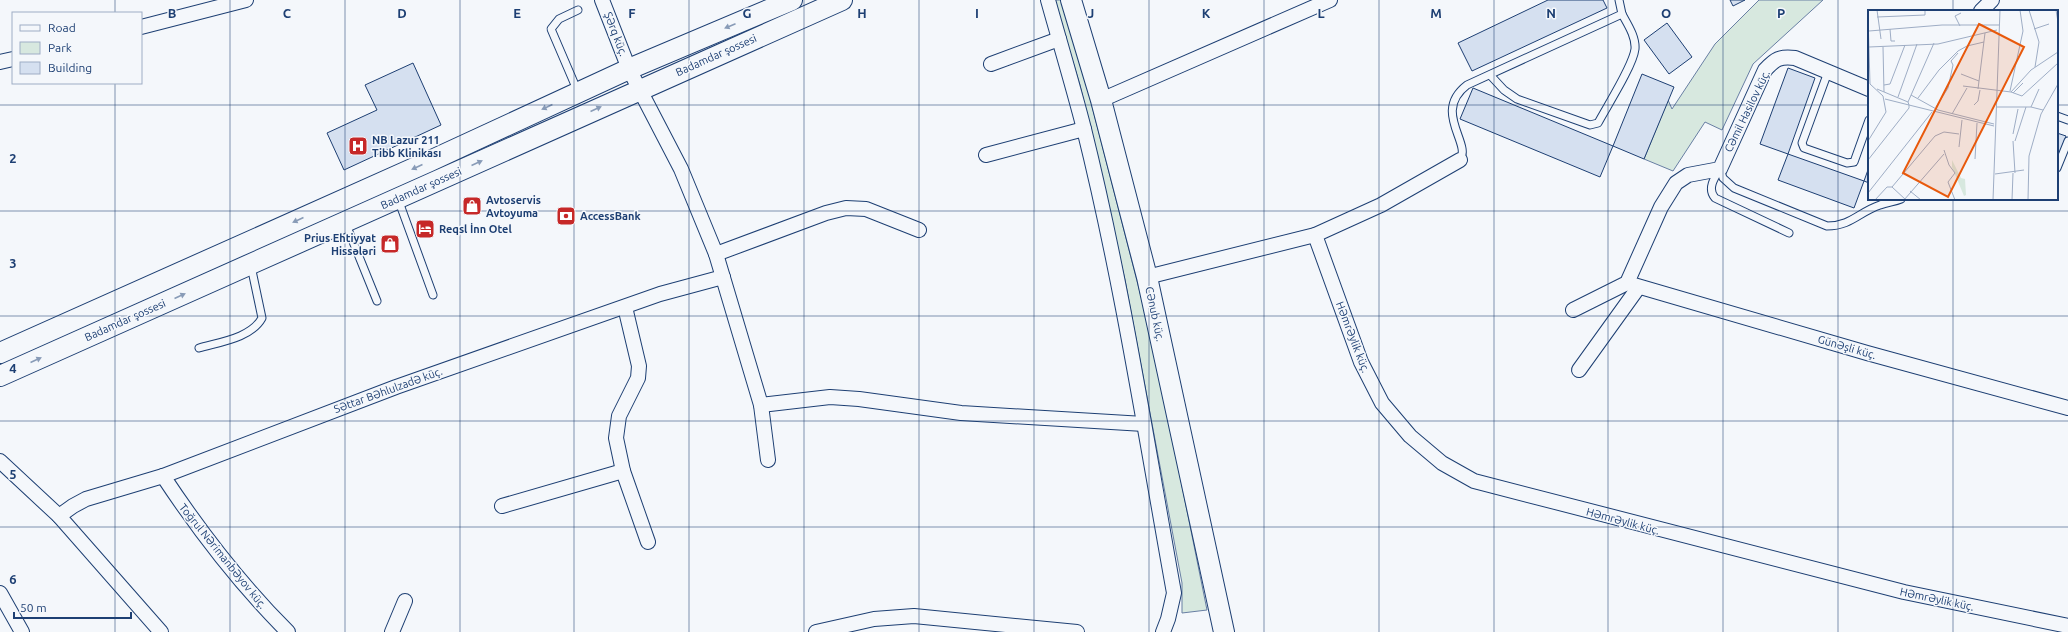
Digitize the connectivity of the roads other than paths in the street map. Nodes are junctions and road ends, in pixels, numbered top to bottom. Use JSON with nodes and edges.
{"nodes":[{"id":1,"x":246,"y":0,"type":"edge"},
{"id":2,"x":602,"y":0,"type":"edge"},
{"id":3,"x":792,"y":0,"type":"edge"},
{"id":4,"x":842,"y":0,"type":"edge"},
{"id":5,"x":1048,"y":0,"type":"edge"},
{"id":6,"x":1071,"y":0,"type":"edge"},
{"id":7,"x":1330,"y":0,"type":"edge"},
{"id":8,"x":1619,"y":0,"type":"edge"},
{"id":9,"x":1992,"y":0,"type":"edge"},
{"id":10,"x":578,"y":10,"type":"dead end"},
{"id":11,"x":1982,"y":10,"type":"edge"},
{"id":12,"x":1622,"y":14,"type":"junction"},
{"id":13,"x":142,"y":26,"type":"edge"},
{"id":14,"x":1059,"y":39,"type":"junction"},
{"id":15,"x":12,"y":59,"type":"edge"},
{"id":16,"x":0,"y":62,"type":"edge"},
{"id":17,"x":991,"y":64,"type":"dead end"},
{"id":18,"x":629,"y":69,"type":"junction"},
{"id":19,"x":1828,"y":72,"type":"junction"},
{"id":20,"x":1491,"y":76,"type":"junction"},
{"id":21,"x":1868,"y":89,"type":"edge"},
{"id":22,"x":639,"y":90,"type":"junction"},
{"id":23,"x":578,"y":92,"type":"junction"},
{"id":24,"x":1101,"y":100,"type":"junction"},
{"id":25,"x":2058,"y":116,"type":"edge"},
{"id":26,"x":2068,"y":120,"type":"edge"},
{"id":27,"x":1868,"y":123,"type":"edge"},
{"id":28,"x":1084,"y":129,"type":"junction"},
{"id":29,"x":2068,"y":141,"type":"edge"},
{"id":30,"x":986,"y":155,"type":"dead end"},
{"id":31,"x":1460,"y":160,"type":"joint"},
{"id":32,"x":2058,"y":166,"type":"edge"},
{"id":33,"x":1720,"y":169,"type":"junction"},
{"id":34,"x":398,"y":198,"type":"junction"},
{"id":35,"x":1898,"y":200,"type":"edge"},
{"id":36,"x":345,"y":222,"type":"junction"},
{"id":37,"x":918,"y":230,"type":"dead end"},
{"id":38,"x":1789,"y":233,"type":"dead end"},
{"id":39,"x":1315,"y":235,"type":"junction"},
{"id":40,"x":716,"y":254,"type":"junction"},
{"id":41,"x":250,"y":264,"type":"junction"},
{"id":42,"x":196,"y":266,"type":"junction"},
{"id":43,"x":723,"y":277,"type":"junction"},
{"id":44,"x":1147,"y":277,"type":"junction"},
{"id":45,"x":204,"y":285,"type":"junction"},
{"id":46,"x":1632,"y":285,"type":"junction"},
{"id":47,"x":433,"y":295,"type":"dead end"},
{"id":48,"x":377,"y":301,"type":"dead end"},
{"id":49,"x":625,"y":307,"type":"junction"},
{"id":50,"x":1573,"y":310,"type":"dead end"},
{"id":51,"x":199,"y":348,"type":"dead end"},
{"id":52,"x":0,"y":353,"type":"edge"},
{"id":53,"x":1579,"y":370,"type":"dead end"},
{"id":54,"x":0,"y":376,"type":"edge"},
{"id":55,"x":761,"y":405,"type":"junction"},
{"id":56,"x":2068,"y":408,"type":"edge"},
{"id":57,"x":1144,"y":424,"type":"junction"},
{"id":58,"x":768,"y":460,"type":"dead end"},
{"id":59,"x":0,"y":461,"type":"edge"},
{"id":60,"x":624,"y":471,"type":"junction"},
{"id":61,"x":163,"y":476,"type":"junction"},
{"id":62,"x":502,"y":506,"type":"dead end"},
{"id":63,"x":59,"y":516,"type":"junction"},
{"id":64,"x":648,"y":542,"type":"dead end"},
{"id":65,"x":0,"y":593,"type":"edge"},
{"id":66,"x":405,"y":601,"type":"dead end"},
{"id":67,"x":2068,"y":626,"type":"edge"},
{"id":68,"x":22,"y":632,"type":"edge"},
{"id":69,"x":161,"y":632,"type":"edge"},
{"id":70,"x":288,"y":632,"type":"edge"},
{"id":71,"x":392,"y":632,"type":"edge"},
{"id":72,"x":816,"y":632,"type":"edge"},
{"id":73,"x":1077,"y":632,"type":"edge"},
{"id":74,"x":1163,"y":632,"type":"edge"},
{"id":75,"x":1224,"y":632,"type":"edge"}],
"edges":[{"from":1,"to":13,"type":"street"},
{"from":2,"to":18,"type":"street","name":"Şərq küç."},
{"from":3,"to":18,"type":"main road","name":"Badamdar şossesi","one_way":true},
{"from":4,"to":22,"type":"main road","name":"Badamdar şossesi"},
{"from":5,"to":14,"type":"street"},
{"from":6,"to":24,"type":"main road","name":"Cənub küç."},
{"from":7,"to":24,"type":"street"},
{"from":8,"to":12,"type":"lane"},
{"from":9,"to":11,"type":"street"},
{"from":10,"to":23,"type":"lane"},
{"from":12,"to":20,"type":"lane"},
{"from":12,"to":20,"type":"lane"},
{"from":14,"to":17,"type":"street"},
{"from":14,"to":28,"type":"street"},
{"from":15,"to":16,"type":"street"},
{"from":18,"to":22,"type":"street","name":"Şərq küç."},
{"from":18,"to":23,"type":"main road","name":"Badamdar şossesi"},
{"from":19,"to":21,"type":"street","name":"Cəmil Hasilov küç."},
{"from":19,"to":27,"type":"lane"},
{"from":19,"to":33,"type":"street","name":"Cəmil Hasilov küç."},
{"from":20,"to":31,"type":"lane"},
{"from":34,"to":22,"type":"main road","name":"Badamdar şossesi","one_way":true},
{"from":22,"to":40,"type":"street","name":"Şərq küç."},
{"from":23,"to":42,"type":"main road","name":"Badamdar şossesi","one_way":true},
{"from":24,"to":44,"type":"main road","name":"Cənub küç."},
{"from":25,"to":26,"type":"lane"},
{"from":28,"to":30,"type":"street"},
{"from":28,"to":57,"type":"street"},
{"from":29,"to":32,"type":"lane"},
{"from":31,"to":39,"type":"street"},
{"from":33,"to":35,"type":"lane"},
{"from":33,"to":38,"type":"lane"},
{"from":33,"to":46,"type":"street"},
{"from":34,"to":36,"type":"main road","name":"Badamdar şossesi"},
{"from":34,"to":47,"type":"lane"},
{"from":36,"to":41,"type":"main road","name":"Badamdar şossesi"},
{"from":36,"to":48,"type":"lane"},
{"from":37,"to":40,"type":"street"},
{"from":39,"to":44,"type":"street"},
{"from":39,"to":67,"type":"street","name":"Həmrəylik küç."},
{"from":40,"to":43,"type":"street","name":"Şərq küç."},
{"from":41,"to":45,"type":"main road","name":"Badamdar şossesi"},
{"from":41,"to":51,"type":"lane"},
{"from":42,"to":45,"type":"main road"},
{"from":42,"to":52,"type":"main road","name":"Badamdar şossesi"},
{"from":43,"to":49,"type":"street","name":"Səttar Bəhlulzadə küç."},
{"from":43,"to":55,"type":"street","name":"Şərq küç."},
{"from":44,"to":75,"type":"main road","name":"Cənub küç."},
{"from":54,"to":45,"type":"main road","name":"Badamdar şossesi","one_way":true},
{"from":46,"to":50,"type":"street"},
{"from":46,"to":53,"type":"street"},
{"from":46,"to":56,"type":"street","name":"Günəşli küç."},
{"from":49,"to":60,"type":"street"},
{"from":49,"to":61,"type":"street","name":"Səttar Bəhlulzadə küç."},
{"from":55,"to":57,"type":"street"},
{"from":55,"to":58,"type":"street","name":"Şərq küç."},
{"from":57,"to":74,"type":"street"},
{"from":59,"to":63,"type":"street"},
{"from":60,"to":62,"type":"street"},
{"from":60,"to":64,"type":"street"},
{"from":61,"to":63,"type":"street","name":"Səttar Bəhlulzadə küç."},
{"from":61,"to":70,"type":"street","name":"Toğrul Nərimanbəyov küç."},
{"from":63,"to":69,"type":"street"},
{"from":65,"to":68,"type":"street"},
{"from":66,"to":71,"type":"street"},
{"from":72,"to":73,"type":"street"}]}
